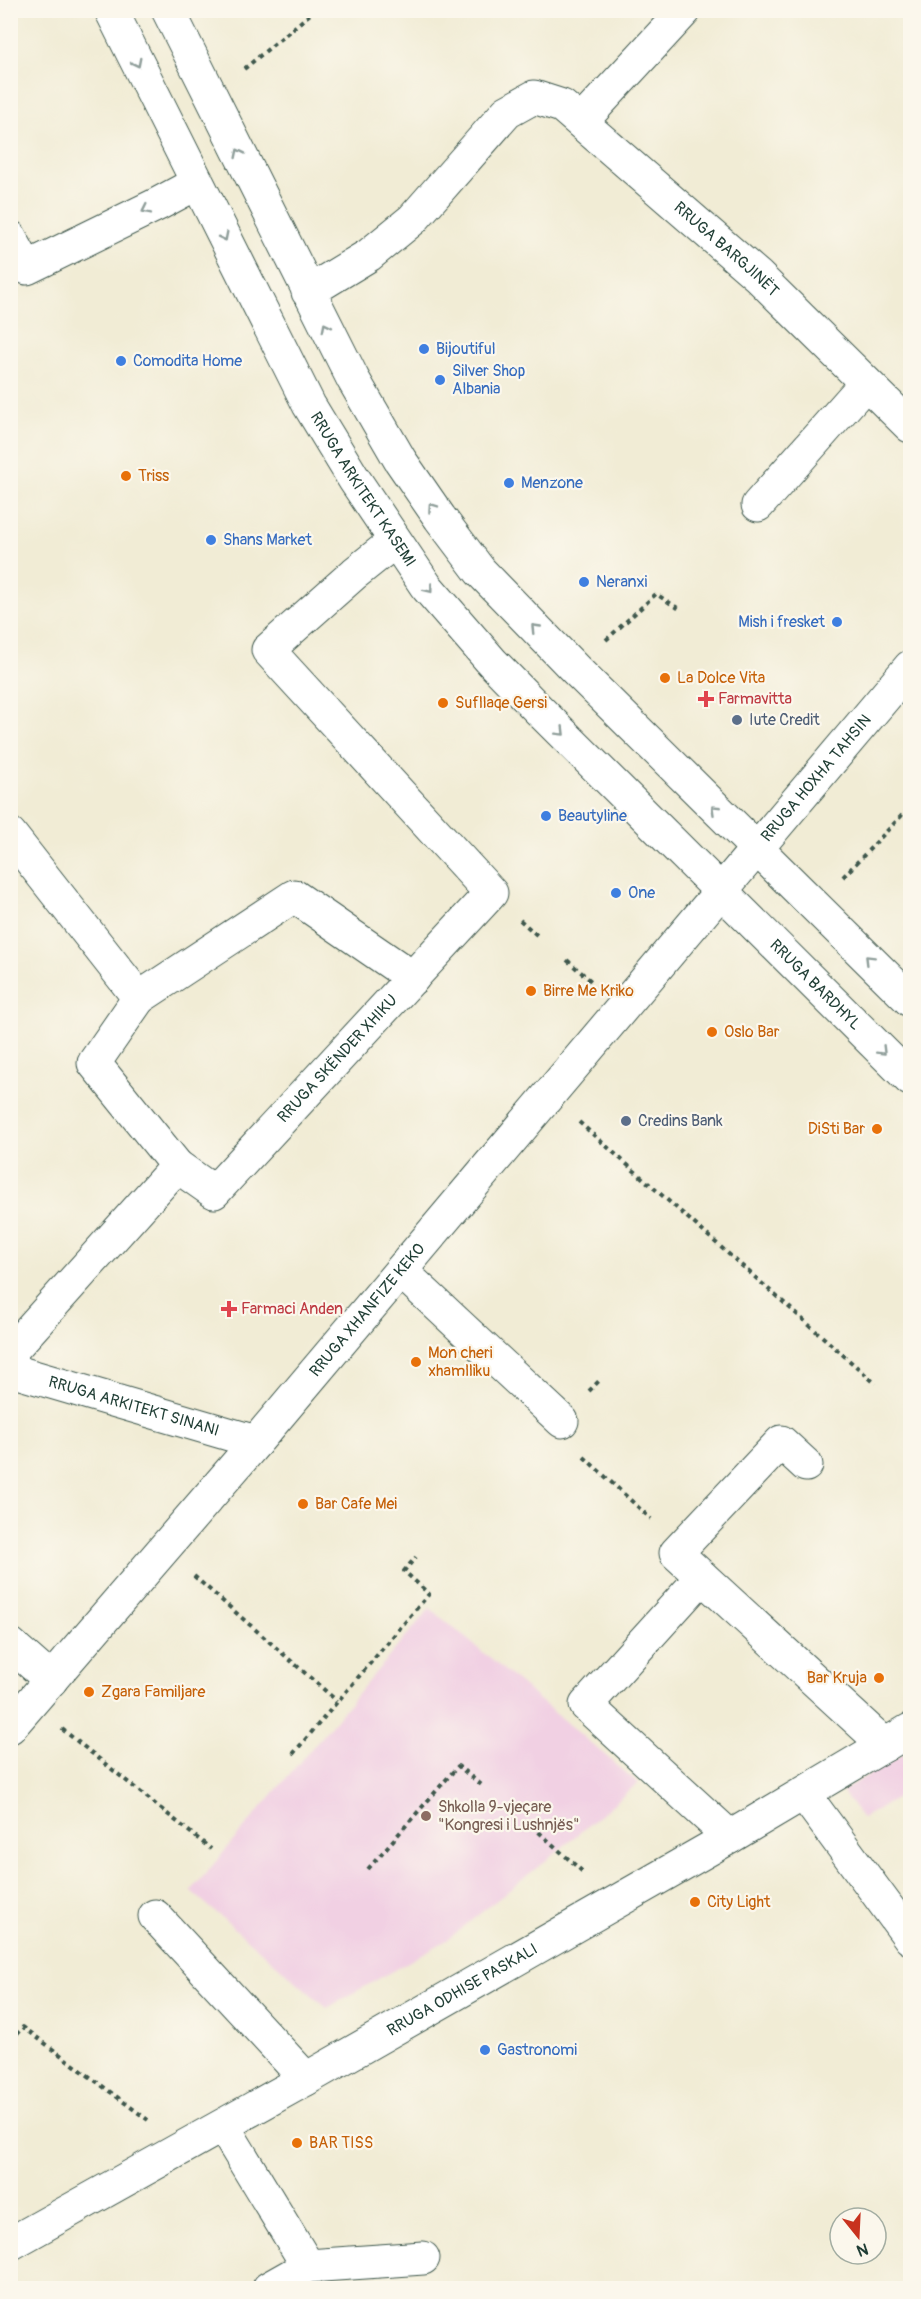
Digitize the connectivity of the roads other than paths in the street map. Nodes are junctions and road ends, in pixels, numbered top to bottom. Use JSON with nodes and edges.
{"nodes":[{"id":1,"x":111,"y":10,"type":"edge"},
{"id":2,"x":168,"y":10,"type":"edge"},
{"id":3,"x":685,"y":10,"type":"edge"},
{"id":4,"x":580,"y":122,"type":"junction"},
{"id":5,"x":197,"y":183,"type":"junction"},
{"id":6,"x":10,"y":237,"type":"edge"},
{"id":7,"x":308,"y":292,"type":"junction"},
{"id":8,"x":866,"y":383,"type":"junction"},
{"id":9,"x":910,"y":426,"type":"edge"},
{"id":10,"x":758,"y":505,"type":"dead end"},
{"id":11,"x":395,"y":541,"type":"junction"},
{"id":12,"x":910,"y":667,"type":"edge"},
{"id":13,"x":10,"y":834,"type":"edge"},
{"id":14,"x":758,"y":849,"type":"junction"},
{"id":15,"x":722,"y":891,"type":"junction"},
{"id":16,"x":413,"y":978,"type":"junction"},
{"id":17,"x":139,"y":998,"type":"junction"},
{"id":18,"x":910,"y":1000,"type":"edge"},
{"id":19,"x":910,"y":1079,"type":"edge"},
{"id":20,"x":177,"y":1166,"type":"junction"},
{"id":21,"x":401,"y":1271,"type":"junction"},
{"id":22,"x":10,"y":1352,"type":"edge"},
{"id":23,"x":10,"y":1370,"type":"edge"},
{"id":24,"x":562,"y":1421,"type":"road end"},
{"id":25,"x":256,"y":1442,"type":"junction"},
{"id":26,"x":806,"y":1465,"type":"dead end"},
{"id":27,"x":702,"y":1577,"type":"junction"},
{"id":28,"x":10,"y":1644,"type":"edge"},
{"id":29,"x":51,"y":1680,"type":"junction"},
{"id":30,"x":21,"y":1716,"type":"edge"},
{"id":31,"x":898,"y":1737,"type":"edge"},
{"id":32,"x":804,"y":1794,"type":"junction"},
{"id":33,"x":730,"y":1837,"type":"junction"},
{"id":34,"x":155,"y":1916,"type":"dead end"},
{"id":35,"x":910,"y":1938,"type":"edge"},
{"id":36,"x":306,"y":2079,"type":"junction"},
{"id":37,"x":223,"y":2126,"type":"junction"},
{"id":38,"x":10,"y":2244,"type":"edge"},
{"id":39,"x":423,"y":2258,"type":"dead end"},
{"id":40,"x":308,"y":2266,"type":"junction"},
{"id":41,"x":269,"y":2289,"type":"edge"}],
"edges":[{"from":1,"to":5,"type":"street","name":"RRUGA ARKITEKT KASEMI","one_way":true},
{"from":7,"to":2,"type":"street","one_way":true},
{"from":3,"to":4,"type":"street"},
{"from":4,"to":7,"type":"street","name":"RRUGA BARGJINËT"},
{"from":4,"to":8,"type":"street","name":"RRUGA BARGJINËT"},
{"from":5,"to":6,"type":"street","one_way":true},
{"from":5,"to":11,"type":"street","name":"RRUGA ARKITEKT KASEMI","one_way":true},
{"from":14,"to":7,"type":"street","one_way":true},
{"from":8,"to":9,"type":"street","name":"RRUGA BARGJINËT"},
{"from":8,"to":10,"type":"street"},
{"from":11,"to":15,"type":"street","name":"RRUGA ARKITEKT KASEMI","one_way":true},
{"from":11,"to":16,"type":"street","name":"RRUGA SKËNDER XHIKU"},
{"from":12,"to":14,"type":"street","name":"RRUGA HOXHA TAHSIN"},
{"from":13,"to":17,"type":"street"},
{"from":14,"to":15,"type":"street","name":"RRUGA HOXHA TAHSIN"},
{"from":18,"to":14,"type":"street","one_way":true},
{"from":15,"to":19,"type":"street","name":"RRUGA BARDHYL","one_way":true},
{"from":15,"to":21,"type":"street","name":"RRUGA XHANFIZE KEKO"},
{"from":16,"to":17,"type":"street"},
{"from":16,"to":20,"type":"street","name":"RRUGA SKËNDER XHIKU"},
{"from":17,"to":20,"type":"street","name":"RRUGA SKËNDER XHIKU"},
{"from":20,"to":22,"type":"street"},
{"from":21,"to":24,"type":"street"},
{"from":21,"to":25,"type":"street","name":"RRUGA XHANFIZE KEKO"},
{"from":23,"to":25,"type":"street","name":"RRUGA ARKITEKT SINANI"},
{"from":25,"to":29,"type":"street","name":"RRUGA XHANFIZE KEKO"},
{"from":26,"to":27,"type":"street"},
{"from":27,"to":31,"type":"street"},
{"from":27,"to":33,"type":"street"},
{"from":28,"to":29,"type":"street"},
{"from":29,"to":30,"type":"street","name":"RRUGA XHANFIZE KEKO"},
{"from":31,"to":32,"type":"street","name":"RRUGA ODHISE PASKALI"},
{"from":32,"to":33,"type":"street","name":"RRUGA ODHISE PASKALI"},
{"from":32,"to":35,"type":"street"},
{"from":33,"to":36,"type":"street","name":"RRUGA ODHISE PASKALI"},
{"from":34,"to":36,"type":"street"},
{"from":36,"to":37,"type":"street","name":"RRUGA ODHISE PASKALI"},
{"from":37,"to":38,"type":"street","name":"RRUGA ODHISE PASKALI"},
{"from":37,"to":40,"type":"street"},
{"from":39,"to":40,"type":"street"},
{"from":40,"to":41,"type":"street"}]}
